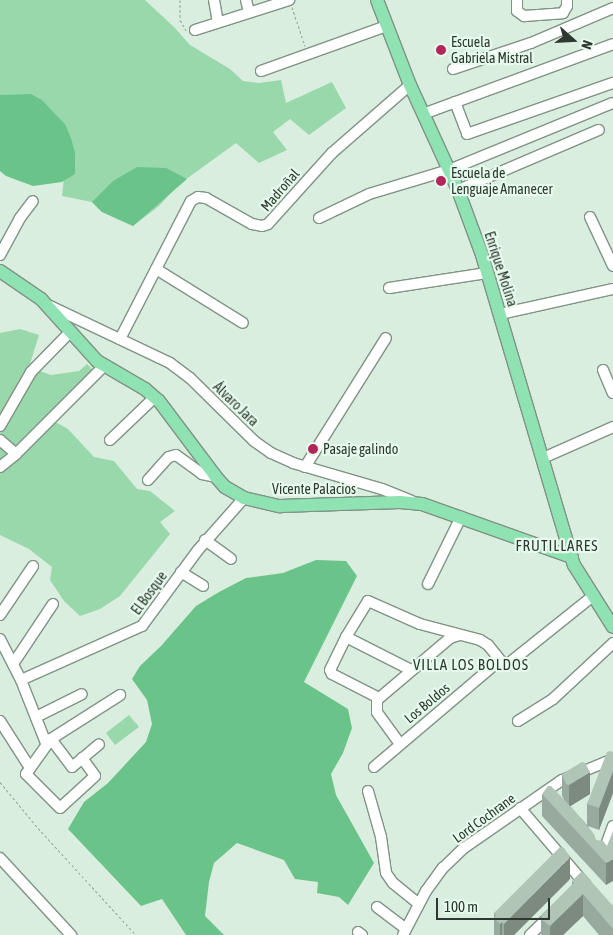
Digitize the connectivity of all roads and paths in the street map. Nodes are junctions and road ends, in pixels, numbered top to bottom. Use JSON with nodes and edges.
{"nodes":[{"id":1,"x":180,"y":0,"type":"edge"},
{"id":2,"x":214,"y":0,"type":"edge"},
{"id":3,"x":246,"y":0,"type":"edge"},
{"id":4,"x":289,"y":0,"type":"edge"},
{"id":5,"x":377,"y":0,"type":"edge"},
{"id":6,"x":516,"y":0,"type":"edge"},
{"id":7,"x":567,"y":0,"type":"edge"},
{"id":8,"x":277,"y":2,"type":"edge"},
{"id":9,"x":613,"y":8,"type":"edge"},
{"id":10,"x":249,"y":12,"type":"junction"},
{"id":11,"x":218,"y":22,"type":"junction"},
{"id":12,"x":387,"y":26,"type":"junction"},
{"id":13,"x":195,"y":30,"type":"joint"},
{"id":14,"x":613,"y":44,"type":"edge"},
{"id":15,"x":308,"y":54,"type":"junction"},
{"id":16,"x":453,"y":68,"type":"dead end"},
{"id":17,"x":261,"y":71,"type":"dead end"},
{"id":18,"x":613,"y":83,"type":"edge"},
{"id":19,"x":410,"y":85,"type":"junction"},
{"id":20,"x":455,"y":102,"type":"junction"},
{"id":21,"x":612,"y":103,"type":"edge"},
{"id":22,"x":423,"y":114,"type":"junction"},
{"id":23,"x":599,"y":130,"type":"dead end"},
{"id":24,"x":449,"y":170,"type":"junction"},
{"id":25,"x":458,"y":190,"type":"junction"},
{"id":26,"x":33,"y":200,"type":"dead end"},
{"id":27,"x":319,"y":218,"type":"dead end"},
{"id":28,"x":590,"y":218,"type":"dead end"},
{"id":29,"x":0,"y":255,"type":"edge"},
{"id":30,"x":613,"y":266,"type":"edge"},
{"id":31,"x":156,"y":268,"type":"junction"},
{"id":32,"x":0,"y":271,"type":"edge"},
{"id":33,"x":487,"y":273,"type":"junction"},
{"id":34,"x":389,"y":288,"type":"dead end"},
{"id":35,"x":613,"y":289,"type":"edge"},
{"id":36,"x":46,"y":304,"type":"junction"},
{"id":37,"x":500,"y":314,"type":"junction"},
{"id":38,"x":242,"y":323,"type":"dead end"},
{"id":39,"x":70,"y":332,"type":"junction"},
{"id":40,"x":386,"y":338,"type":"dead end"},
{"id":41,"x":120,"y":339,"type":"junction"},
{"id":42,"x":104,"y":366,"type":"junction"},
{"id":43,"x":603,"y":370,"type":"dead end"},
{"id":44,"x":613,"y":392,"type":"edge"},
{"id":45,"x":155,"y":397,"type":"junction"},
{"id":46,"x":0,"y":426,"type":"edge"},
{"id":47,"x":613,"y":427,"type":"edge"},
{"id":48,"x":0,"y":440,"type":"edge"},
{"id":49,"x":110,"y":440,"type":"dead end"},
{"id":50,"x":16,"y":454,"type":"junction"},
{"id":51,"x":543,"y":458,"type":"junction"},
{"id":52,"x":0,"y":467,"type":"edge"},
{"id":53,"x":305,"y":467,"type":"junction"},
{"id":54,"x":216,"y":477,"type":"junction"},
{"id":55,"x":148,"y":480,"type":"dead end"},
{"id":56,"x":244,"y":498,"type":"junction"},
{"id":57,"x":415,"y":503,"type":"junction"},
{"id":58,"x":461,"y":517,"type":"junction"},
{"id":59,"x":206,"y":540,"type":"junction"},
{"id":60,"x":572,"y":557,"type":"junction"},
{"id":61,"x":231,"y":559,"type":"dead end"},
{"id":62,"x":33,"y":566,"type":"dead end"},
{"id":63,"x":181,"y":572,"type":"junction"},
{"id":64,"x":428,"y":584,"type":"dead end"},
{"id":65,"x":203,"y":586,"type":"dead end"},
{"id":66,"x":593,"y":596,"type":"junction"},
{"id":67,"x":53,"y":604,"type":"dead end"},
{"id":68,"x":0,"y":615,"type":"edge"},
{"id":69,"x":613,"y":627,"type":"edge"},
{"id":70,"x":461,"y":635,"type":"junction"},
{"id":71,"x":346,"y":636,"type":"junction"},
{"id":72,"x":0,"y":639,"type":"edge"},
{"id":73,"x":613,"y":643,"type":"edge"},
{"id":74,"x":500,"y":660,"type":"junction"},
{"id":75,"x":13,"y":664,"type":"junction"},
{"id":76,"x":411,"y":670,"type":"junction"},
{"id":77,"x":21,"y":680,"type":"junction"},
{"id":78,"x":82,"y":694,"type":"dead end"},
{"id":79,"x":120,"y":695,"type":"dead end"},
{"id":80,"x":379,"y":698,"type":"junction"},
{"id":81,"x":36,"y":716,"type":"junction"},
{"id":82,"x":0,"y":721,"type":"edge"},
{"id":83,"x":518,"y":721,"type":"dead end"},
{"id":84,"x":49,"y":741,"type":"junction"},
{"id":85,"x":99,"y":744,"type":"dead end"},
{"id":86,"x":400,"y":744,"type":"junction"},
{"id":87,"x":82,"y":758,"type":"junction"},
{"id":88,"x":613,"y":760,"type":"edge"},
{"id":89,"x":374,"y":767,"type":"dead end"},
{"id":90,"x":28,"y":771,"type":"junction"},
{"id":91,"x":0,"y":782,"type":"edge"},
{"id":92,"x":368,"y":791,"type":"dead end"},
{"id":93,"x":520,"y":808,"type":"junction"},
{"id":94,"x":612,"y":830,"type":"edge"},
{"id":95,"x":601,"y":857,"type":"edge"},
{"id":96,"x":0,"y":858,"type":"edge"},
{"id":97,"x":592,"y":893,"type":"edge"},
{"id":98,"x":418,"y":904,"type":"junction"},
{"id":99,"x":377,"y":907,"type":"dead end"},
{"id":100,"x":557,"y":909,"type":"edge"},
{"id":101,"x":404,"y":932,"type":"edge"},
{"id":102,"x":71,"y":935,"type":"edge"},
{"id":103,"x":136,"y":935,"type":"edge"},
{"id":104,"x":530,"y":935,"type":"edge"}],
"edges":[{"from":1,"to":13,"type":"path"},
{"from":2,"to":11,"type":"street"},
{"from":3,"to":10,"type":"street"},
{"from":4,"to":8,"type":"street"},
{"from":4,"to":15,"type":"path"},
{"from":5,"to":12,"type":"main road","name":"Enrique Molina"},
{"from":6,"to":7,"type":"street"},
{"from":8,"to":10,"type":"street"},
{"from":9,"to":16,"type":"street"},
{"from":10,"to":11,"type":"street"},
{"from":11,"to":13,"type":"street"},
{"from":12,"to":15,"type":"street"},
{"from":12,"to":19,"type":"main road","name":"Enrique Molina"},
{"from":14,"to":20,"type":"street"},
{"from":15,"to":17,"type":"street"},
{"from":18,"to":20,"type":"street"},
{"from":19,"to":22,"type":"main road","name":"Enrique Molina"},
{"from":19,"to":31,"type":"street","name":"Madroñal"},
{"from":20,"to":22,"type":"street"},
{"from":21,"to":24,"type":"street"},
{"from":22,"to":24,"type":"main road","name":"Enrique Molina"},
{"from":23,"to":25,"type":"street"},
{"from":24,"to":25,"type":"main road","name":"Enrique Molina"},
{"from":24,"to":27,"type":"street"},
{"from":25,"to":33,"type":"main road","name":"Enrique Molina"},
{"from":26,"to":29,"type":"street"},
{"from":28,"to":30,"type":"street"},
{"from":31,"to":38,"type":"street"},
{"from":31,"to":41,"type":"street","name":"Madroñal"},
{"from":32,"to":36,"type":"main road","name":"Vicente Palacios"},
{"from":33,"to":34,"type":"street"},
{"from":33,"to":37,"type":"main road","name":"Enrique Molina"},
{"from":35,"to":37,"type":"street"},
{"from":36,"to":39,"type":"main road","name":"Vicente Palacios"},
{"from":36,"to":41,"type":"street","name":"Álvaro Jara"},
{"from":37,"to":51,"type":"main road","name":"Enrique Molina"},
{"from":39,"to":42,"type":"main road","name":"Vicente Palacios"},
{"from":39,"to":46,"type":"street"},
{"from":40,"to":53,"type":"street"},
{"from":41,"to":53,"type":"street","name":"Álvaro Jara"},
{"from":42,"to":45,"type":"main road","name":"Vicente Palacios"},
{"from":42,"to":50,"type":"street"},
{"from":43,"to":44,"type":"street"},
{"from":45,"to":49,"type":"street"},
{"from":45,"to":54,"type":"main road","name":"Vicente Palacios"},
{"from":47,"to":51,"type":"street"},
{"from":48,"to":50,"type":"street"},
{"from":50,"to":52,"type":"street"},
{"from":51,"to":60,"type":"main road","name":"Enrique Molina"},
{"from":53,"to":57,"type":"street","name":"Álvaro Jara"},
{"from":54,"to":55,"type":"street"},
{"from":54,"to":56,"type":"main road","name":"Vicente Palacios"},
{"from":56,"to":57,"type":"main road","name":"Vicente Palacios"},
{"from":56,"to":59,"type":"street","name":"El Bosque"},
{"from":57,"to":58,"type":"main road","name":"Vicente Palacios"},
{"from":58,"to":60,"type":"main road","name":"Vicente Palacios"},
{"from":58,"to":64,"type":"street"},
{"from":59,"to":61,"type":"street"},
{"from":59,"to":63,"type":"street","name":"El Bosque"},
{"from":60,"to":66,"type":"main road"},
{"from":62,"to":68,"type":"street"},
{"from":63,"to":65,"type":"street"},
{"from":63,"to":77,"type":"street","name":"El Bosque"},
{"from":66,"to":69,"type":"main road"},
{"from":66,"to":74,"type":"street","name":"Los Boldos"},
{"from":67,"to":75,"type":"street"},
{"from":70,"to":71,"type":"street"},
{"from":70,"to":74,"type":"street"},
{"from":70,"to":76,"type":"street"},
{"from":71,"to":76,"type":"street"},
{"from":71,"to":80,"type":"street"},
{"from":72,"to":75,"type":"street"},
{"from":73,"to":83,"type":"street"},
{"from":74,"to":86,"type":"street","name":"Los Boldos"},
{"from":75,"to":77,"type":"street"},
{"from":76,"to":80,"type":"street"},
{"from":77,"to":81,"type":"street"},
{"from":78,"to":81,"type":"street"},
{"from":79,"to":84,"type":"street"},
{"from":80,"to":86,"type":"street"},
{"from":81,"to":84,"type":"street"},
{"from":82,"to":90,"type":"street"},
{"from":84,"to":87,"type":"street"},
{"from":84,"to":90,"type":"street"},
{"from":85,"to":87,"type":"street"},
{"from":86,"to":89,"type":"street","name":"Los Boldos"},
{"from":87,"to":90,"type":"street"},
{"from":88,"to":93,"type":"street","name":"Lord Cochrane"},
{"from":91,"to":103,"type":"path"},
{"from":92,"to":98,"type":"street"},
{"from":93,"to":97,"type":"street"},
{"from":93,"to":98,"type":"street","name":"Lord Cochrane"},
{"from":94,"to":95,"type":"street"},
{"from":96,"to":102,"type":"street"},
{"from":98,"to":101,"type":"street","name":"Lord Cochrane"},
{"from":99,"to":101,"type":"street"},
{"from":100,"to":104,"type":"street"}]}
